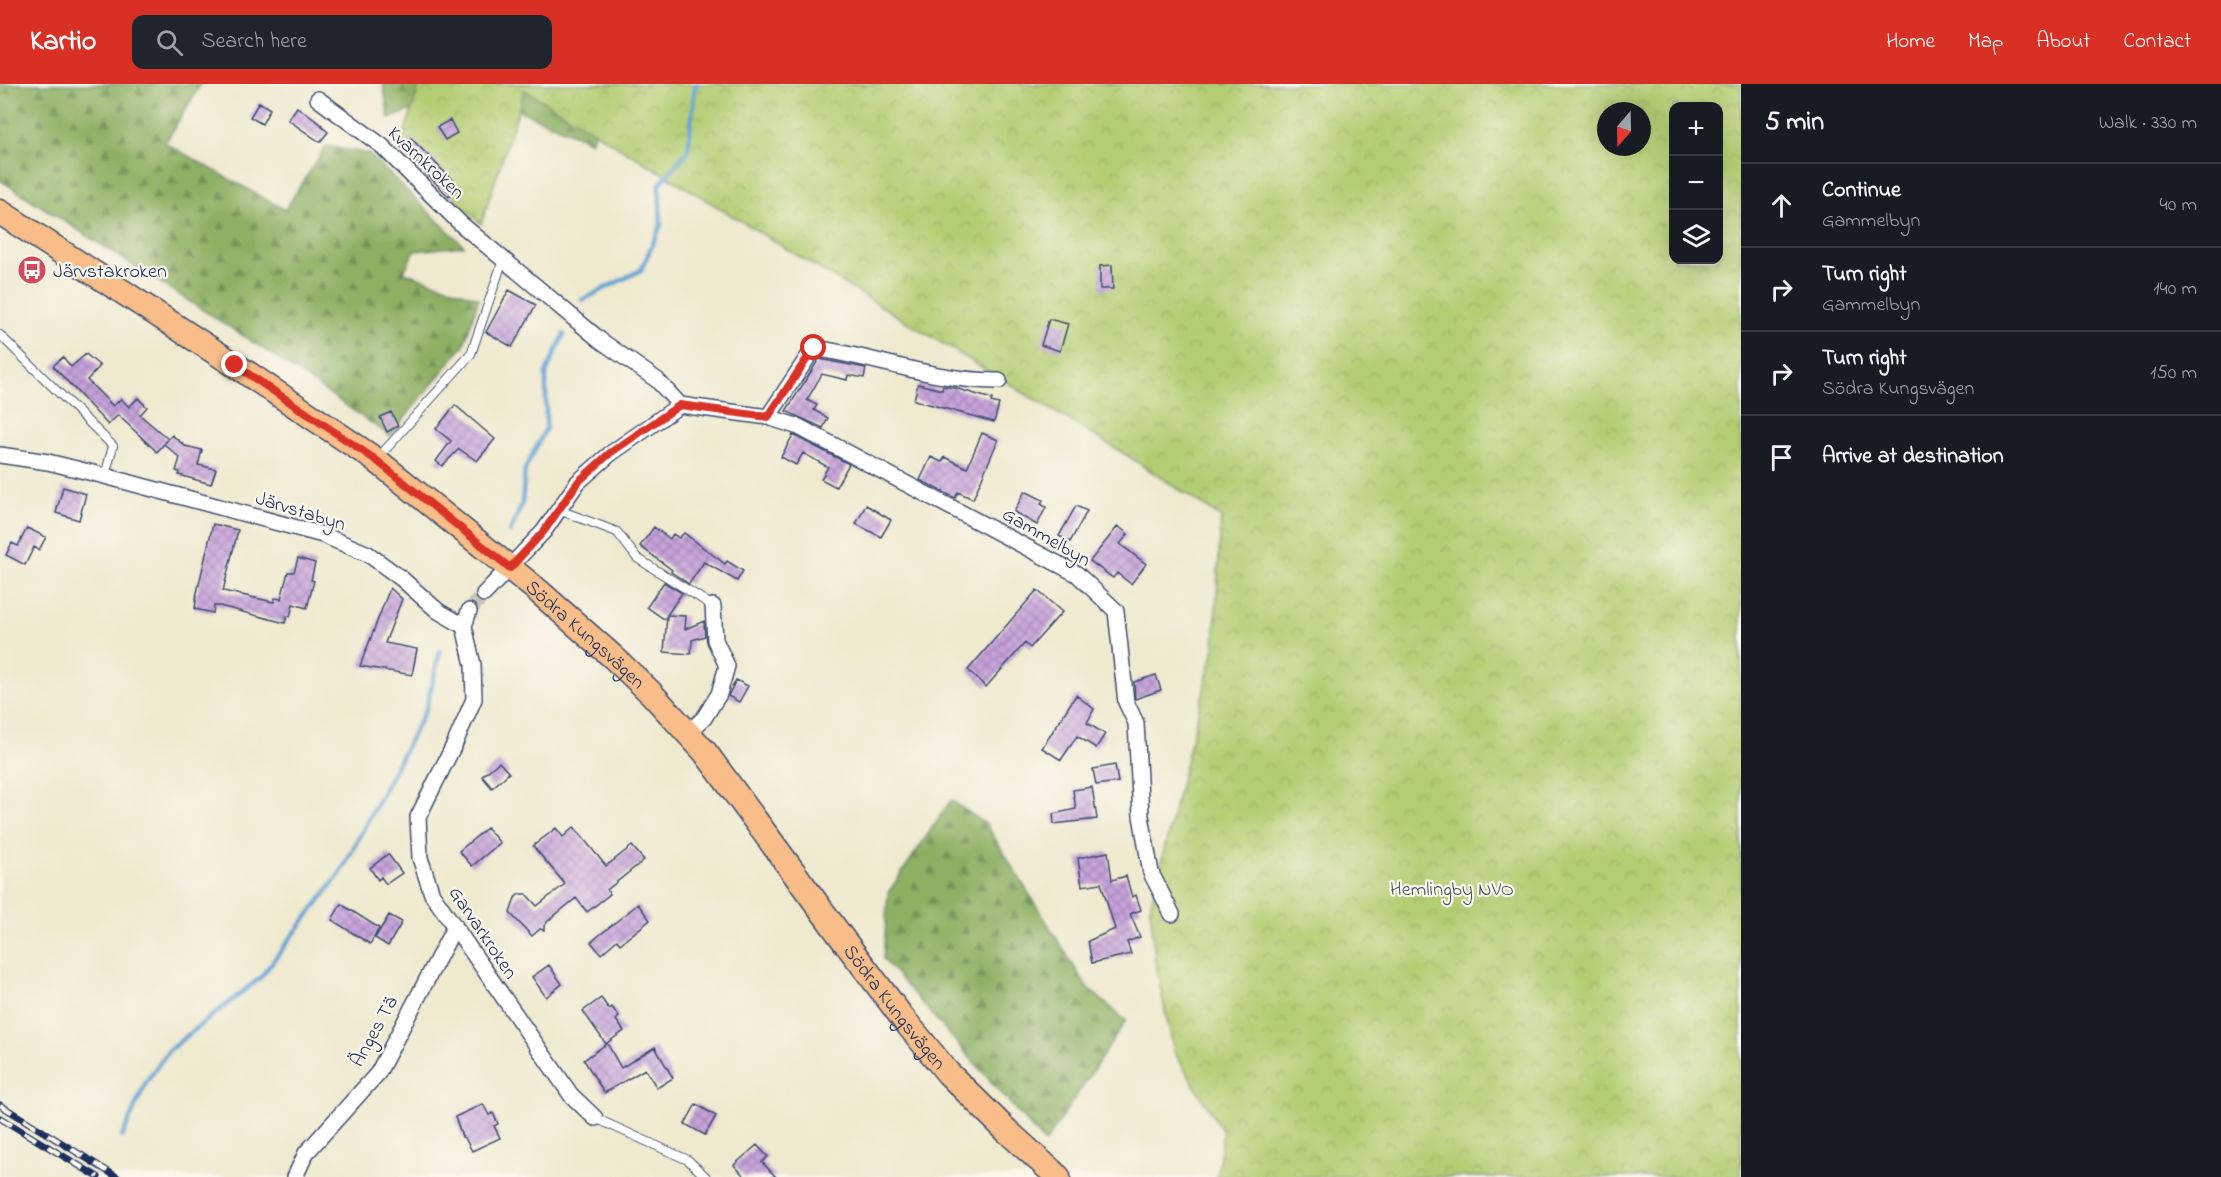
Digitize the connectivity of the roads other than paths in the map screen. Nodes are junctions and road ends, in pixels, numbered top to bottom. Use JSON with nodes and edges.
{"nodes":[{"id":1,"x":318,"y":99,"type":"dead end"},
{"id":2,"x":0,"y":212,"type":"edge"},
{"id":3,"x":503,"y":260,"type":"junction"},
{"id":4,"x":0,"y":335,"type":"edge"},
{"id":5,"x":999,"y":381,"type":"dead end"},
{"id":6,"x":680,"y":405,"type":"junction"},
{"id":7,"x":768,"y":417,"type":"junction"},
{"id":8,"x":0,"y":455,"type":"edge"},
{"id":9,"x":376,"y":460,"type":"junction"},
{"id":10,"x":105,"y":476,"type":"junction"},
{"id":11,"x":559,"y":510,"type":"junction"},
{"id":12,"x":510,"y":568,"type":"junction"},
{"id":13,"x":484,"y":594,"type":"tunnel mouth"},
{"id":14,"x":713,"y":606,"type":"joint"},
{"id":15,"x":470,"y":611,"type":"tunnel mouth"},
{"id":16,"x":464,"y":626,"type":"junction"},
{"id":17,"x":688,"y":733,"type":"junction"},
{"id":18,"x":1172,"y":914,"type":"dead end"},
{"id":19,"x":455,"y":926,"type":"junction"},
{"id":20,"x":595,"y":1118,"type":"joint"},
{"id":21,"x":295,"y":1177,"type":"edge"},
{"id":22,"x":706,"y":1177,"type":"edge"},
{"id":23,"x":1058,"y":1177,"type":"edge"}],
"edges":[{"from":1,"to":3,"type":"street","name":"Kvarnkroken"},
{"from":2,"to":9,"type":"main road","name":"Södra Kungsvägen"},
{"from":3,"to":6,"type":"street","name":"Kvarnkroken"},
{"from":3,"to":9,"type":"lane"},
{"from":4,"to":10,"type":"lane"},
{"from":5,"to":7,"type":"street"},
{"from":6,"to":7,"type":"street","name":"Gammelbyn"},
{"from":6,"to":11,"type":"street"},
{"from":7,"to":18,"type":"street","name":"Gammelbyn"},
{"from":8,"to":10,"type":"street","name":"Järvstabyn"},
{"from":9,"to":12,"type":"main road","name":"Södra Kungsvägen"},
{"from":10,"to":16,"type":"street","name":"Järvstabyn"},
{"from":11,"to":12,"type":"street"},
{"from":11,"to":14,"type":"lane"},
{"from":12,"to":13,"type":"street"},
{"from":12,"to":17,"type":"main road","name":"Södra Kungsvägen"},
{"from":14,"to":17,"type":"street"},
{"from":15,"to":16,"type":"street"},
{"from":16,"to":19,"type":"street","name":"Garvarkroken"},
{"from":17,"to":23,"type":"main road","name":"Södra Kungsvägen"},
{"from":19,"to":20,"type":"street","name":"Garvarkroken"},
{"from":19,"to":21,"type":"street","name":"Änges Tä"},
{"from":20,"to":22,"type":"lane","name":"Garvarkroken"}]}
